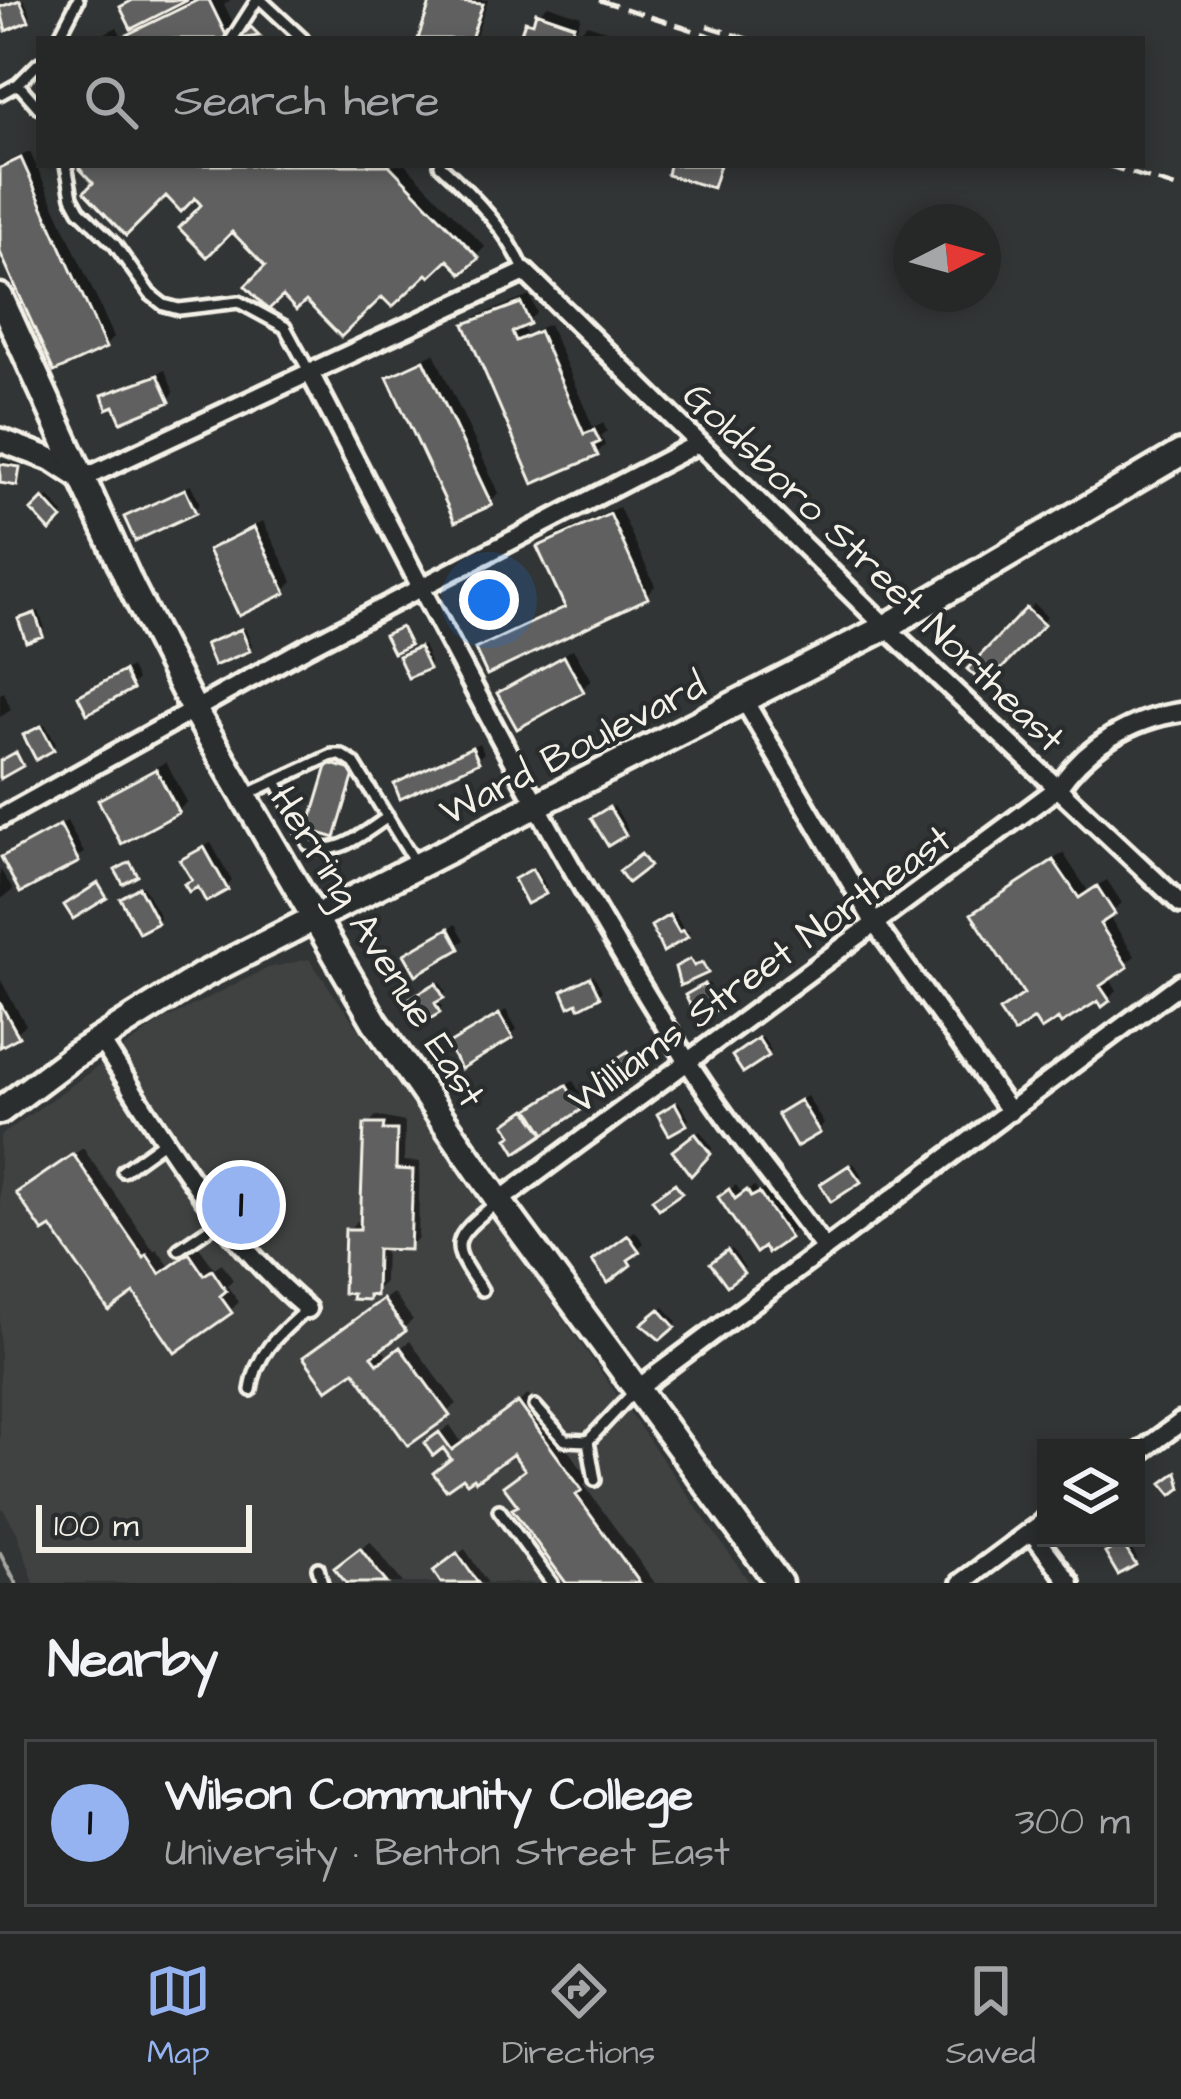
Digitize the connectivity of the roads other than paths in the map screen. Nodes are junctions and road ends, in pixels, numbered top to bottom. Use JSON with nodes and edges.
{"nodes":[{"id":1,"x":78,"y":0,"type":"edge"},
{"id":2,"x":259,"y":0,"type":"edge"},
{"id":3,"x":60,"y":36,"type":"edge"},
{"id":4,"x":234,"y":36,"type":"edge"},
{"id":5,"x":300,"y":36,"type":"edge"},
{"id":6,"x":36,"y":66,"type":"edge"},
{"id":7,"x":18,"y":84,"type":"junction"},
{"id":8,"x":0,"y":94,"type":"edge"},
{"id":9,"x":36,"y":105,"type":"edge"},
{"id":10,"x":67,"y":168,"type":"edge"},
{"id":11,"x":443,"y":168,"type":"edge"},
{"id":12,"x":525,"y":272,"type":"junction"},
{"id":13,"x":0,"y":297,"type":"edge"},
{"id":14,"x":310,"y":373,"type":"junction"},
{"id":15,"x":0,"y":440,"type":"edge"},
{"id":16,"x":699,"y":443,"type":"junction"},
{"id":17,"x":1181,"y":453,"type":"edge"},
{"id":18,"x":82,"y":479,"type":"junction"},
{"id":19,"x":422,"y":588,"type":"junction"},
{"id":20,"x":886,"y":628,"type":"junction"},
{"id":21,"x":743,"y":700,"type":"junction"},
{"id":22,"x":194,"y":708,"type":"junction"},
{"id":23,"x":1181,"y":712,"type":"edge"},
{"id":24,"x":276,"y":781,"type":"junction"},
{"id":25,"x":1058,"y":788,"type":"junction"},
{"id":26,"x":244,"y":796,"type":"junction"},
{"id":27,"x":536,"y":806,"type":"junction"},
{"id":28,"x":0,"y":818,"type":"edge"},
{"id":29,"x":388,"y":818,"type":"junction"},
{"id":30,"x":418,"y":866,"type":"junction"},
{"id":31,"x":1181,"y":904,"type":"edge"},
{"id":32,"x":314,"y":919,"type":"junction"},
{"id":33,"x":875,"y":924,"type":"junction"},
{"id":34,"x":1181,"y":983,"type":"edge"},
{"id":35,"x":100,"y":1039,"type":"junction"},
{"id":36,"x":688,"y":1063,"type":"junction"},
{"id":37,"x":0,"y":1111,"type":"edge"},
{"id":38,"x":1010,"y":1112,"type":"junction"},
{"id":39,"x":166,"y":1140,"type":"junction"},
{"id":40,"x":123,"y":1171,"type":"dead end"},
{"id":41,"x":499,"y":1201,"type":"junction"},
{"id":42,"x":224,"y":1219,"type":"junction"},
{"id":43,"x":179,"y":1249,"type":"dead end"},
{"id":44,"x":825,"y":1250,"type":"junction"},
{"id":45,"x":482,"y":1291,"type":"dead end"},
{"id":46,"x":307,"y":1309,"type":"joint"},
{"id":47,"x":637,"y":1389,"type":"junction"},
{"id":48,"x":251,"y":1390,"type":"dead end"},
{"id":49,"x":535,"y":1406,"type":"dead end"},
{"id":50,"x":1181,"y":1422,"type":"edge"},
{"id":51,"x":588,"y":1441,"type":"junction"},
{"id":52,"x":1145,"y":1448,"type":"edge"},
{"id":53,"x":595,"y":1480,"type":"dead end"},
{"id":54,"x":499,"y":1510,"type":"dead end"},
{"id":55,"x":1037,"y":1527,"type":"edge"},
{"id":56,"x":1050,"y":1547,"type":"edge"},
{"id":57,"x":318,"y":1568,"type":"dead end"},
{"id":58,"x":322,"y":1583,"type":"edge"},
{"id":59,"x":552,"y":1583,"type":"edge"},
{"id":60,"x":779,"y":1583,"type":"edge"},
{"id":61,"x":962,"y":1583,"type":"edge"},
{"id":62,"x":1070,"y":1583,"type":"edge"}],
"edges":[{"from":1,"to":3,"type":"lane"},
{"from":2,"to":4,"type":"lane"},
{"from":2,"to":5,"type":"lane"},
{"from":6,"to":7,"type":"lane"},
{"from":7,"to":8,"type":"lane"},
{"from":7,"to":9,"type":"lane"},
{"from":10,"to":14,"type":"lane"},
{"from":11,"to":12,"type":"lane"},
{"from":12,"to":14,"type":"street"},
{"from":12,"to":16,"type":"street","name":"Goldsboro Street Northeast"},
{"from":13,"to":18,"type":"main road","name":"Herring Avenue East"},
{"from":14,"to":18,"type":"street"},
{"from":14,"to":19,"type":"street"},
{"from":15,"to":18,"type":"street"},
{"from":16,"to":19,"type":"street"},
{"from":16,"to":20,"type":"street","name":"Goldsboro Street Northeast"},
{"from":17,"to":20,"type":"main road","name":"Ward Boulevard"},
{"from":18,"to":22,"type":"main road","name":"Herring Avenue East"},
{"from":19,"to":22,"type":"street"},
{"from":19,"to":27,"type":"street"},
{"from":20,"to":21,"type":"main road","name":"Ward Boulevard"},
{"from":20,"to":25,"type":"street","name":"Goldsboro Street Northeast"},
{"from":21,"to":27,"type":"main road","name":"Ward Boulevard"},
{"from":21,"to":33,"type":"street"},
{"from":22,"to":26,"type":"main road","name":"Herring Avenue East"},
{"from":22,"to":28,"type":"street"},
{"from":23,"to":25,"type":"street","name":"Williams Street Northeast"},
{"from":24,"to":26,"type":"lane"},
{"from":24,"to":29,"type":"lane"},
{"from":24,"to":29,"type":"lane"},
{"from":25,"to":31,"type":"street","name":"Goldsboro Street Northeast"},
{"from":25,"to":33,"type":"street","name":"Williams Street Northeast"},
{"from":26,"to":32,"type":"main road","name":"Herring Avenue East"},
{"from":27,"to":30,"type":"main road","name":"Ward Boulevard"},
{"from":27,"to":36,"type":"street"},
{"from":29,"to":30,"type":"lane"},
{"from":30,"to":32,"type":"main road","name":"Ward Boulevard"},
{"from":32,"to":35,"type":"main road","name":"Ward Boulevard"},
{"from":32,"to":41,"type":"main road","name":"Herring Avenue East"},
{"from":33,"to":36,"type":"street","name":"Williams Street Northeast"},
{"from":33,"to":38,"type":"street"},
{"from":34,"to":38,"type":"street"},
{"from":35,"to":37,"type":"main road","name":"Ward Boulevard"},
{"from":35,"to":39,"type":"street"},
{"from":36,"to":41,"type":"street","name":"Williams Street Northeast"},
{"from":36,"to":44,"type":"street"},
{"from":38,"to":44,"type":"street"},
{"from":39,"to":40,"type":"lane"},
{"from":39,"to":42,"type":"street"},
{"from":41,"to":45,"type":"lane"},
{"from":41,"to":47,"type":"main road","name":"Herring Avenue East"},
{"from":42,"to":43,"type":"lane"},
{"from":42,"to":46,"type":"street"},
{"from":44,"to":47,"type":"street"},
{"from":46,"to":48,"type":"lane"},
{"from":47,"to":51,"type":"lane"},
{"from":47,"to":60,"type":"main road","name":"Herring Avenue East"},
{"from":49,"to":51,"type":"lane"},
{"from":50,"to":52,"type":"street"},
{"from":51,"to":53,"type":"lane"},
{"from":54,"to":59,"type":"lane"},
{"from":55,"to":61,"type":"street"},
{"from":56,"to":62,"type":"street"},
{"from":57,"to":58,"type":"lane"}]}
